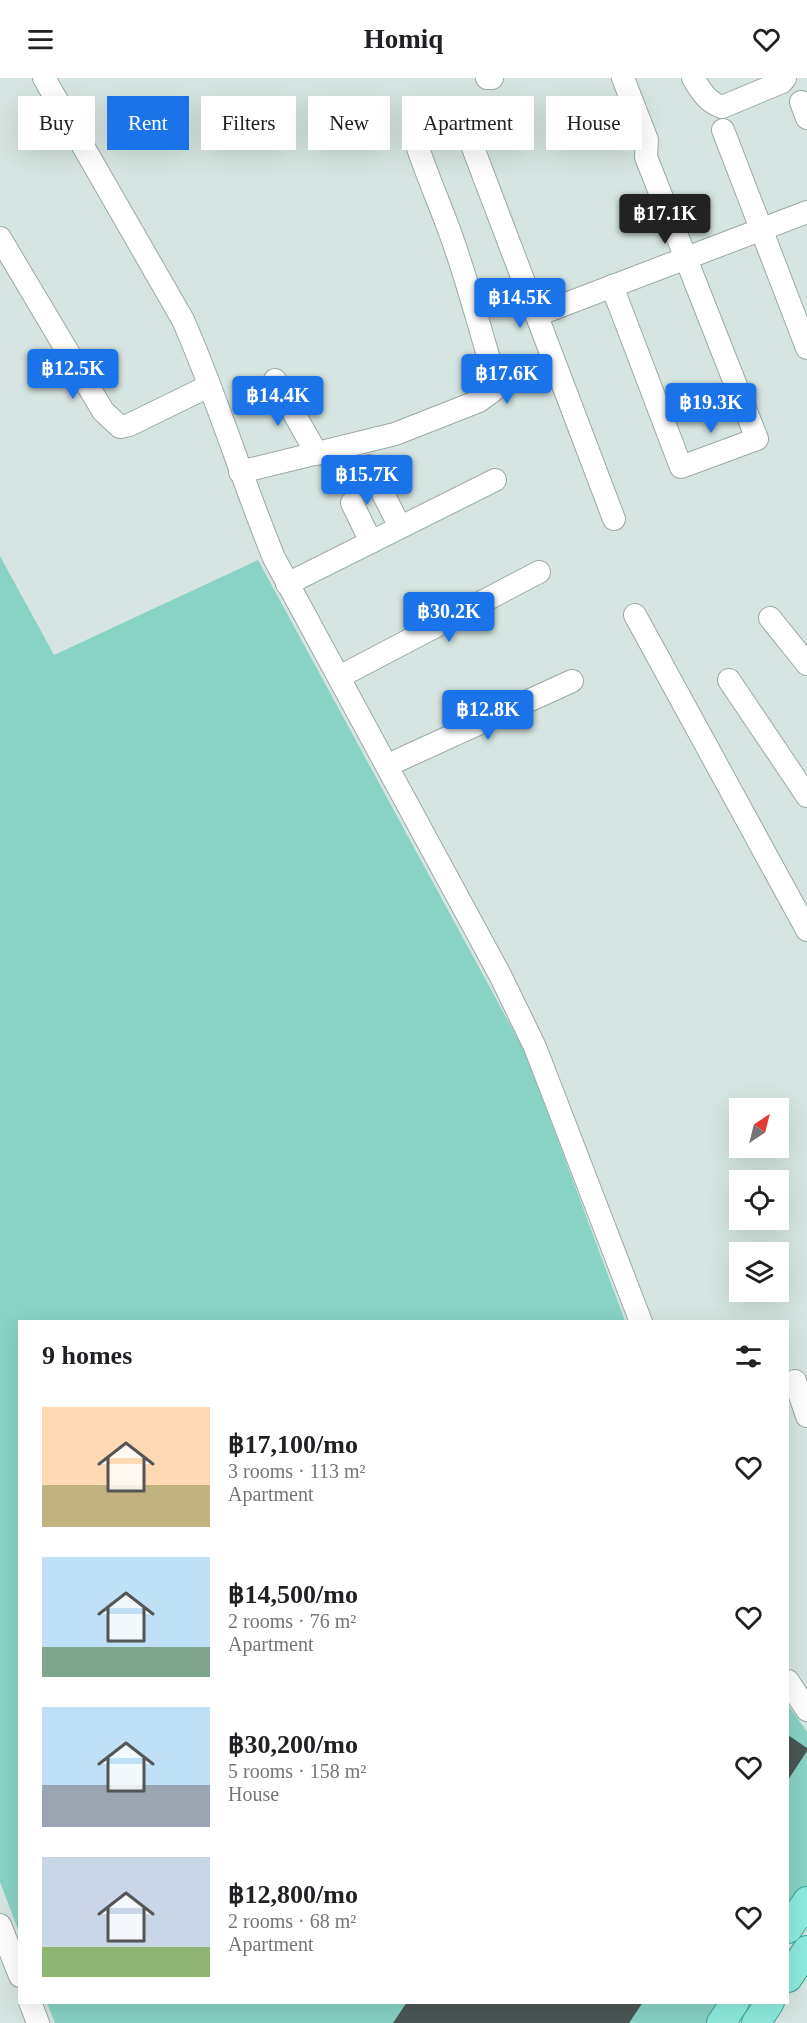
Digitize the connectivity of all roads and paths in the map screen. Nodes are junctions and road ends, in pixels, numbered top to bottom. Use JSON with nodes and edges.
{"nodes":[{"id":1,"x":44,"y":78,"type":"edge"},
{"id":2,"x":623,"y":78,"type":"edge"},
{"id":3,"x":693,"y":78,"type":"edge"},
{"id":4,"x":785,"y":78,"type":"edge"},
{"id":5,"x":723,"y":130,"type":"dead end"},
{"id":6,"x":419,"y":150,"type":"edge"},
{"id":7,"x":474,"y":150,"type":"edge"},
{"id":8,"x":807,"y":212,"type":"edge"},
{"id":9,"x":762,"y":230,"type":"junction"},
{"id":10,"x":0,"y":238,"type":"edge"},
{"id":11,"x":686,"y":259,"type":"junction"},
{"id":12,"x":612,"y":286,"type":"junction"},
{"id":13,"x":537,"y":315,"type":"junction"},
{"id":14,"x":807,"y":348,"type":"edge"},
{"id":15,"x":275,"y":380,"type":"dead end"},
{"id":16,"x":209,"y":386,"type":"junction"},
{"id":17,"x":317,"y":454,"type":"junction"},
{"id":18,"x":369,"y":466,"type":"dead end"},
{"id":19,"x":240,"y":472,"type":"junction"},
{"id":20,"x":495,"y":480,"type":"dead end"},
{"id":21,"x":352,"y":503,"type":"dead end"},
{"id":22,"x":614,"y":519,"type":"dead end"},
{"id":23,"x":400,"y":527,"type":"junction"},
{"id":24,"x":371,"y":542,"type":"junction"},
{"id":25,"x":539,"y":572,"type":"dead end"},
{"id":26,"x":287,"y":584,"type":"junction"},
{"id":27,"x":635,"y":615,"type":"dead end"},
{"id":28,"x":770,"y":618,"type":"dead end"},
{"id":29,"x":807,"y":664,"type":"edge"},
{"id":30,"x":339,"y":677,"type":"junction"},
{"id":31,"x":729,"y":680,"type":"dead end"},
{"id":32,"x":572,"y":681,"type":"dead end"},
{"id":33,"x":388,"y":765,"type":"junction"},
{"id":34,"x":807,"y":796,"type":"edge"},
{"id":35,"x":807,"y":930,"type":"edge"},
{"id":36,"x":640,"y":1320,"type":"edge"},
{"id":37,"x":796,"y":1380,"type":"edge"},
{"id":38,"x":807,"y":1416,"type":"edge"},
{"id":39,"x":789,"y":1683,"type":"edge"},
{"id":40,"x":807,"y":1710,"type":"edge"},
{"id":41,"x":807,"y":1901,"type":"edge"},
{"id":42,"x":0,"y":1925,"type":"edge"},
{"id":43,"x":789,"y":1928,"type":"edge"},
{"id":44,"x":807,"y":1950,"type":"edge"},
{"id":45,"x":18,"y":1971,"type":"edge"},
{"id":46,"x":789,"y":1977,"type":"edge"},
{"id":47,"x":31,"y":2004,"type":"edge"},
{"id":48,"x":734,"y":2004,"type":"edge"},
{"id":49,"x":769,"y":2004,"type":"edge"},
{"id":50,"x":38,"y":2023,"type":"edge"},
{"id":51,"x":721,"y":2023,"type":"edge"},
{"id":52,"x":756,"y":2023,"type":"edge"}],
"edges":[{"from":1,"to":16,"type":"street"},
{"from":2,"to":11,"type":"street"},
{"from":3,"to":4,"type":"street"},
{"from":5,"to":9,"type":"street"},
{"from":6,"to":17,"type":"street"},
{"from":7,"to":13,"type":"street"},
{"from":8,"to":9,"type":"street"},
{"from":9,"to":11,"type":"street"},
{"from":9,"to":14,"type":"street"},
{"from":10,"to":16,"type":"street"},
{"from":11,"to":12,"type":"street"},
{"from":11,"to":12,"type":"street"},
{"from":12,"to":13,"type":"street"},
{"from":13,"to":22,"type":"street"},
{"from":15,"to":17,"type":"street"},
{"from":16,"to":19,"type":"street"},
{"from":17,"to":19,"type":"street"},
{"from":18,"to":23,"type":"street"},
{"from":19,"to":26,"type":"street"},
{"from":20,"to":23,"type":"street"},
{"from":21,"to":24,"type":"street"},
{"from":23,"to":24,"type":"street"},
{"from":24,"to":26,"type":"street"},
{"from":25,"to":30,"type":"street"},
{"from":26,"to":30,"type":"street"},
{"from":27,"to":35,"type":"street"},
{"from":28,"to":29,"type":"street"},
{"from":30,"to":33,"type":"street"},
{"from":31,"to":34,"type":"street"},
{"from":32,"to":33,"type":"street"},
{"from":33,"to":36,"type":"street"},
{"from":37,"to":38,"type":"street"},
{"from":39,"to":40,"type":"street"},
{"from":41,"to":43,"type":"main road"},
{"from":42,"to":45,"type":"street"},
{"from":44,"to":46,"type":"main road"},
{"from":47,"to":50,"type":"street"},
{"from":48,"to":51,"type":"main road"},
{"from":49,"to":52,"type":"main road"}]}
